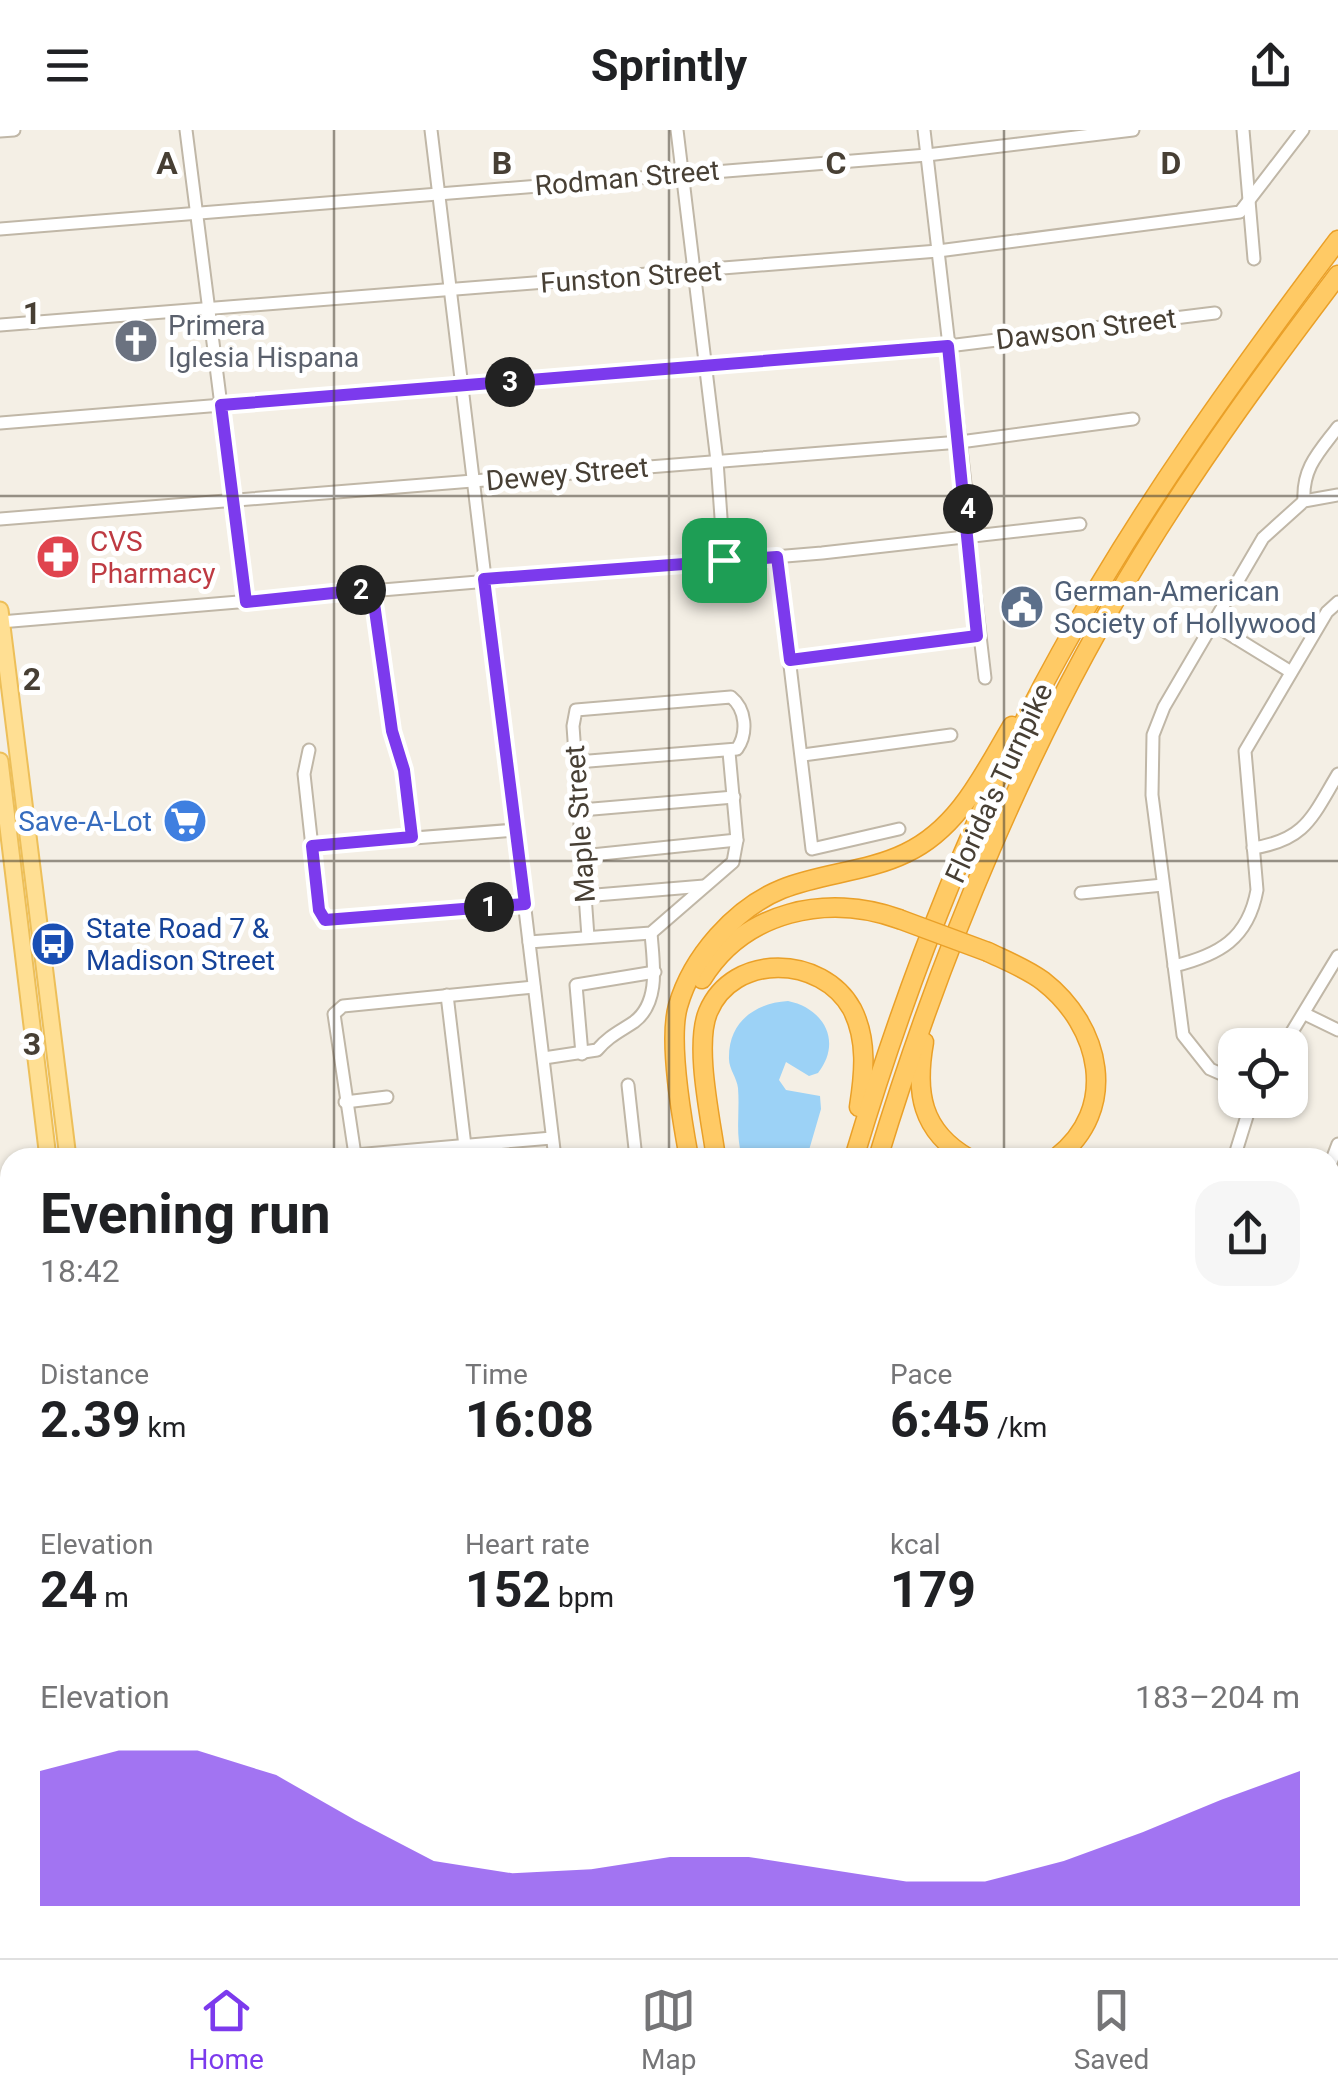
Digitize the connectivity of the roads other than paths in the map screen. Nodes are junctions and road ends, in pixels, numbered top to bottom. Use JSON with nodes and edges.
{"nodes":[{"id":1,"x":14,"y":130,"type":"edge"},
{"id":2,"x":186,"y":130,"type":"edge"},
{"id":3,"x":431,"y":130,"type":"edge"},
{"id":4,"x":676,"y":130,"type":"edge"},
{"id":5,"x":924,"y":130,"type":"edge"},
{"id":6,"x":1133,"y":130,"type":"edge"},
{"id":7,"x":1243,"y":130,"type":"edge"},
{"id":8,"x":1304,"y":130,"type":"edge"},
{"id":9,"x":0,"y":131,"type":"edge"},
{"id":10,"x":927,"y":156,"type":"junction"},
{"id":11,"x":682,"y":172,"type":"junction"},
{"id":12,"x":438,"y":194,"type":"junction"},
{"id":13,"x":1250,"y":196,"type":"junction"},
{"id":14,"x":197,"y":214,"type":"junction"},
{"id":15,"x":0,"y":229,"type":"edge"},
{"id":16,"x":1338,"y":240,"type":"edge"},
{"id":17,"x":938,"y":251,"type":"junction"},
{"id":18,"x":1254,"y":259,"type":"dead end"},
{"id":19,"x":695,"y":273,"type":"junction"},
{"id":20,"x":1338,"y":276,"type":"edge"},
{"id":21,"x":450,"y":291,"type":"junction"},
{"id":22,"x":210,"y":308,"type":"junction"},
{"id":23,"x":1215,"y":313,"type":"dead end"},
{"id":24,"x":0,"y":325,"type":"edge"},
{"id":25,"x":948,"y":346,"type":"junction"},
{"id":26,"x":706,"y":366,"type":"junction"},
{"id":27,"x":462,"y":386,"type":"junction"},
{"id":28,"x":221,"y":405,"type":"junction"},
{"id":29,"x":1133,"y":419,"type":"dead end"},
{"id":30,"x":0,"y":423,"type":"edge"},
{"id":31,"x":1338,"y":427,"type":"edge"},
{"id":32,"x":960,"y":442,"type":"junction"},
{"id":33,"x":716,"y":461,"type":"junction"},
{"id":34,"x":473,"y":482,"type":"junction"},
{"id":35,"x":1338,"y":495,"type":"edge"},
{"id":36,"x":232,"y":500,"type":"junction"},
{"id":37,"x":1304,"y":501,"type":"junction"},
{"id":38,"x":0,"y":519,"type":"edge"},
{"id":39,"x":1080,"y":524,"type":"dead end"},
{"id":40,"x":964,"y":535,"type":"junction"},
{"id":41,"x":777,"y":557,"type":"junction"},
{"id":42,"x":724,"y":560,"type":"junction"},
{"id":43,"x":484,"y":579,"type":"junction"},
{"id":44,"x":372,"y":589,"type":"junction"},
{"id":45,"x":246,"y":602,"type":"junction"},
{"id":46,"x":1338,"y":602,"type":"edge"},
{"id":47,"x":0,"y":618,"type":"edge"},
{"id":48,"x":1213,"y":624,"type":"junction"},
{"id":49,"x":977,"y":636,"type":"junction"},
{"id":50,"x":1059,"y":655,"type":"junction"},
{"id":51,"x":790,"y":660,"type":"junction"},
{"id":52,"x":1291,"y":672,"type":"junction"},
{"id":53,"x":985,"y":678,"type":"dead end"},
{"id":54,"x":951,"y":735,"type":"dead end"},
{"id":55,"x":310,"y":750,"type":"dead end"},
{"id":56,"x":729,"y":752,"type":"junction"},
{"id":57,"x":802,"y":754,"type":"junction"},
{"id":58,"x":0,"y":761,"type":"edge"},
{"id":59,"x":577,"y":762,"type":"junction"},
{"id":60,"x":1338,"y":774,"type":"edge"},
{"id":61,"x":734,"y":797,"type":"junction"},
{"id":62,"x":581,"y":810,"type":"junction"},
{"id":63,"x":899,"y":829,"type":"dead end"},
{"id":64,"x":515,"y":830,"type":"junction"},
{"id":65,"x":412,"y":837,"type":"junction"},
{"id":66,"x":737,"y":840,"type":"junction"},
{"id":67,"x":312,"y":846,"type":"junction"},
{"id":68,"x":1253,"y":848,"type":"junction"},
{"id":69,"x":582,"y":856,"type":"junction"},
{"id":70,"x":13,"y":870,"type":"junction"},
{"id":71,"x":707,"y":885,"type":"junction"},
{"id":72,"x":1163,"y":885,"type":"junction"},
{"id":73,"x":35,"y":887,"type":"junction"},
{"id":74,"x":1082,"y":894,"type":"dead end"},
{"id":75,"x":584,"y":896,"type":"junction"},
{"id":76,"x":525,"y":904,"type":"junction"},
{"id":77,"x":38,"y":906,"type":"junction"},
{"id":78,"x":897,"y":923,"type":"junction"},
{"id":79,"x":650,"y":933,"type":"junction"},
{"id":80,"x":588,"y":937,"type":"junction"},
{"id":81,"x":528,"y":942,"type":"junction"},
{"id":82,"x":986,"y":956,"type":"junction"},
{"id":83,"x":1338,"y":956,"type":"edge"},
{"id":84,"x":1174,"y":966,"type":"junction"},
{"id":85,"x":654,"y":972,"type":"junction"},
{"id":86,"x":534,"y":987,"type":"junction"},
{"id":87,"x":935,"y":988,"type":"junction"},
{"id":88,"x":447,"y":996,"type":"junction"},
{"id":89,"x":1304,"y":1014,"type":"junction"},
{"id":90,"x":1295,"y":1028,"type":"edge"},
{"id":91,"x":1338,"y":1030,"type":"edge"},
{"id":92,"x":582,"y":1054,"type":"junction"},
{"id":93,"x":544,"y":1058,"type":"junction"},
{"id":94,"x":1218,"y":1070,"type":"edge"},
{"id":95,"x":628,"y":1086,"type":"dead end"},
{"id":96,"x":386,"y":1097,"type":"dead end"},
{"id":97,"x":345,"y":1102,"type":"junction"},
{"id":98,"x":1246,"y":1118,"type":"edge"},
{"id":99,"x":552,"y":1138,"type":"junction"},
{"id":100,"x":464,"y":1146,"type":"junction"},
{"id":101,"x":47,"y":1148,"type":"edge"},
{"id":102,"x":67,"y":1148,"type":"edge"},
{"id":103,"x":353,"y":1148,"type":"edge"},
{"id":104,"x":440,"y":1148,"type":"edge"},
{"id":105,"x":554,"y":1148,"type":"edge"},
{"id":106,"x":635,"y":1148,"type":"edge"},
{"id":107,"x":692,"y":1148,"type":"edge"},
{"id":108,"x":692,"y":1148,"type":"edge"},
{"id":109,"x":705,"y":1148,"type":"edge"},
{"id":110,"x":715,"y":1148,"type":"edge"},
{"id":111,"x":852,"y":1148,"type":"edge"},
{"id":112,"x":854,"y":1148,"type":"edge"},
{"id":113,"x":881,"y":1148,"type":"edge"},
{"id":114,"x":955,"y":1148,"type":"edge"},
{"id":115,"x":1061,"y":1148,"type":"edge"},
{"id":116,"x":1066,"y":1148,"type":"edge"},
{"id":117,"x":1237,"y":1148,"type":"edge"}],
"edges":[{"from":1,"to":9,"type":"street"},
{"from":2,"to":14,"type":"street"},
{"from":3,"to":12,"type":"street"},
{"from":4,"to":11,"type":"street"},
{"from":5,"to":10,"type":"street"},
{"from":6,"to":10,"type":"street","name":"Rodman Street"},
{"from":7,"to":13,"type":"street"},
{"from":8,"to":13,"type":"street"},
{"from":10,"to":11,"type":"street","name":"Rodman Street"},
{"from":10,"to":17,"type":"street"},
{"from":11,"to":12,"type":"street","name":"Rodman Street"},
{"from":11,"to":19,"type":"street"},
{"from":12,"to":14,"type":"street","name":"Rodman Street"},
{"from":12,"to":21,"type":"street"},
{"from":13,"to":17,"type":"street","name":"Funston Street"},
{"from":13,"to":18,"type":"street"},
{"from":14,"to":15,"type":"street","name":"Rodman Street"},
{"from":14,"to":22,"type":"street"},
{"from":16,"to":50,"type":"highway","name":"Florida's Turnpike"},
{"from":17,"to":19,"type":"street","name":"Funston Street"},
{"from":17,"to":25,"type":"street"},
{"from":19,"to":21,"type":"street","name":"Funston Street"},
{"from":19,"to":26,"type":"street"},
{"from":20,"to":87,"type":"highway","name":"Florida's Turnpike"},
{"from":21,"to":22,"type":"street","name":"Funston Street"},
{"from":21,"to":27,"type":"street"},
{"from":22,"to":24,"type":"street","name":"Funston Street"},
{"from":22,"to":28,"type":"street"},
{"from":23,"to":25,"type":"street","name":"Dawson Street"},
{"from":25,"to":26,"type":"street","name":"Dawson Street"},
{"from":25,"to":32,"type":"street"},
{"from":26,"to":27,"type":"street","name":"Dawson Street"},
{"from":26,"to":33,"type":"street"},
{"from":27,"to":28,"type":"street","name":"Dawson Street"},
{"from":27,"to":34,"type":"street"},
{"from":28,"to":30,"type":"street","name":"Dawson Street"},
{"from":28,"to":36,"type":"street"},
{"from":29,"to":32,"type":"street","name":"Dewey Street"},
{"from":31,"to":37,"type":"street"},
{"from":32,"to":33,"type":"street","name":"Dewey Street"},
{"from":32,"to":40,"type":"street"},
{"from":33,"to":34,"type":"street","name":"Dewey Street"},
{"from":33,"to":42,"type":"street"},
{"from":34,"to":36,"type":"street","name":"Dewey Street"},
{"from":34,"to":43,"type":"street"},
{"from":35,"to":37,"type":"street"},
{"from":36,"to":38,"type":"street","name":"Dewey Street"},
{"from":36,"to":45,"type":"street"},
{"from":37,"to":48,"type":"street"},
{"from":39,"to":40,"type":"street"},
{"from":40,"to":41,"type":"street"},
{"from":40,"to":49,"type":"street"},
{"from":41,"to":42,"type":"street"},
{"from":41,"to":51,"type":"street"},
{"from":42,"to":43,"type":"street"},
{"from":43,"to":44,"type":"street"},
{"from":43,"to":64,"type":"street"},
{"from":44,"to":45,"type":"street"},
{"from":44,"to":65,"type":"street"},
{"from":45,"to":47,"type":"street"},
{"from":46,"to":52,"type":"street"},
{"from":47,"to":73,"type":"main road"},
{"from":48,"to":52,"type":"street"},
{"from":48,"to":72,"type":"street"},
{"from":49,"to":51,"type":"street"},
{"from":49,"to":53,"type":"street"},
{"from":50,"to":107,"type":"highway"},
{"from":50,"to":112,"type":"highway","name":"Florida's Turnpike"},
{"from":51,"to":57,"type":"street"},
{"from":52,"to":68,"type":"street"},
{"from":54,"to":57,"type":"street"},
{"from":55,"to":67,"type":"street"},
{"from":56,"to":59,"type":"street"},
{"from":56,"to":59,"type":"street","name":"Maple Street"},
{"from":56,"to":61,"type":"street"},
{"from":57,"to":63,"type":"street"},
{"from":58,"to":70,"type":"main road"},
{"from":59,"to":62,"type":"street","name":"Maple Street"},
{"from":60,"to":68,"type":"street"},
{"from":61,"to":62,"type":"street"},
{"from":61,"to":66,"type":"street"},
{"from":62,"to":69,"type":"street","name":"Maple Street"},
{"from":64,"to":65,"type":"street"},
{"from":64,"to":76,"type":"street"},
{"from":65,"to":67,"type":"street"},
{"from":66,"to":69,"type":"street"},
{"from":66,"to":71,"type":"street"},
{"from":67,"to":76,"type":"street"},
{"from":68,"to":84,"type":"street"},
{"from":69,"to":75,"type":"street","name":"Maple Street"},
{"from":70,"to":73,"type":"main road"},
{"from":70,"to":77,"type":"main road"},
{"from":70,"to":101,"type":"main road"},
{"from":71,"to":75,"type":"street"},
{"from":71,"to":79,"type":"street"},
{"from":72,"to":74,"type":"street"},
{"from":72,"to":84,"type":"street"},
{"from":73,"to":77,"type":"main road"},
{"from":75,"to":80,"type":"street","name":"Maple Street"},
{"from":76,"to":81,"type":"street"},
{"from":77,"to":102,"type":"main road"},
{"from":78,"to":82,"type":"highway"},
{"from":78,"to":108,"type":"highway"},
{"from":78,"to":109,"type":"highway"},
{"from":79,"to":80,"type":"street"},
{"from":79,"to":85,"type":"street"},
{"from":80,"to":81,"type":"street"},
{"from":81,"to":86,"type":"street"},
{"from":82,"to":115,"type":"highway"},
{"from":82,"to":116,"type":"highway"},
{"from":83,"to":89,"type":"street"},
{"from":84,"to":94,"type":"street"},
{"from":85,"to":92,"type":"street"},
{"from":85,"to":92,"type":"street"},
{"from":86,"to":88,"type":"street"},
{"from":86,"to":93,"type":"street"},
{"from":87,"to":113,"type":"highway","name":"Florida's Turnpike"},
{"from":87,"to":114,"type":"highway"},
{"from":88,"to":97,"type":"street"},
{"from":88,"to":100,"type":"street"},
{"from":89,"to":90,"type":"street"},
{"from":89,"to":91,"type":"street"},
{"from":92,"to":93,"type":"street"},
{"from":93,"to":99,"type":"street"},
{"from":95,"to":106,"type":"street"},
{"from":96,"to":97,"type":"street"},
{"from":97,"to":103,"type":"street"},
{"from":98,"to":117,"type":"street"},
{"from":99,"to":100,"type":"street"},
{"from":99,"to":105,"type":"street"},
{"from":100,"to":104,"type":"street"},
{"from":110,"to":111,"type":"highway"}]}
